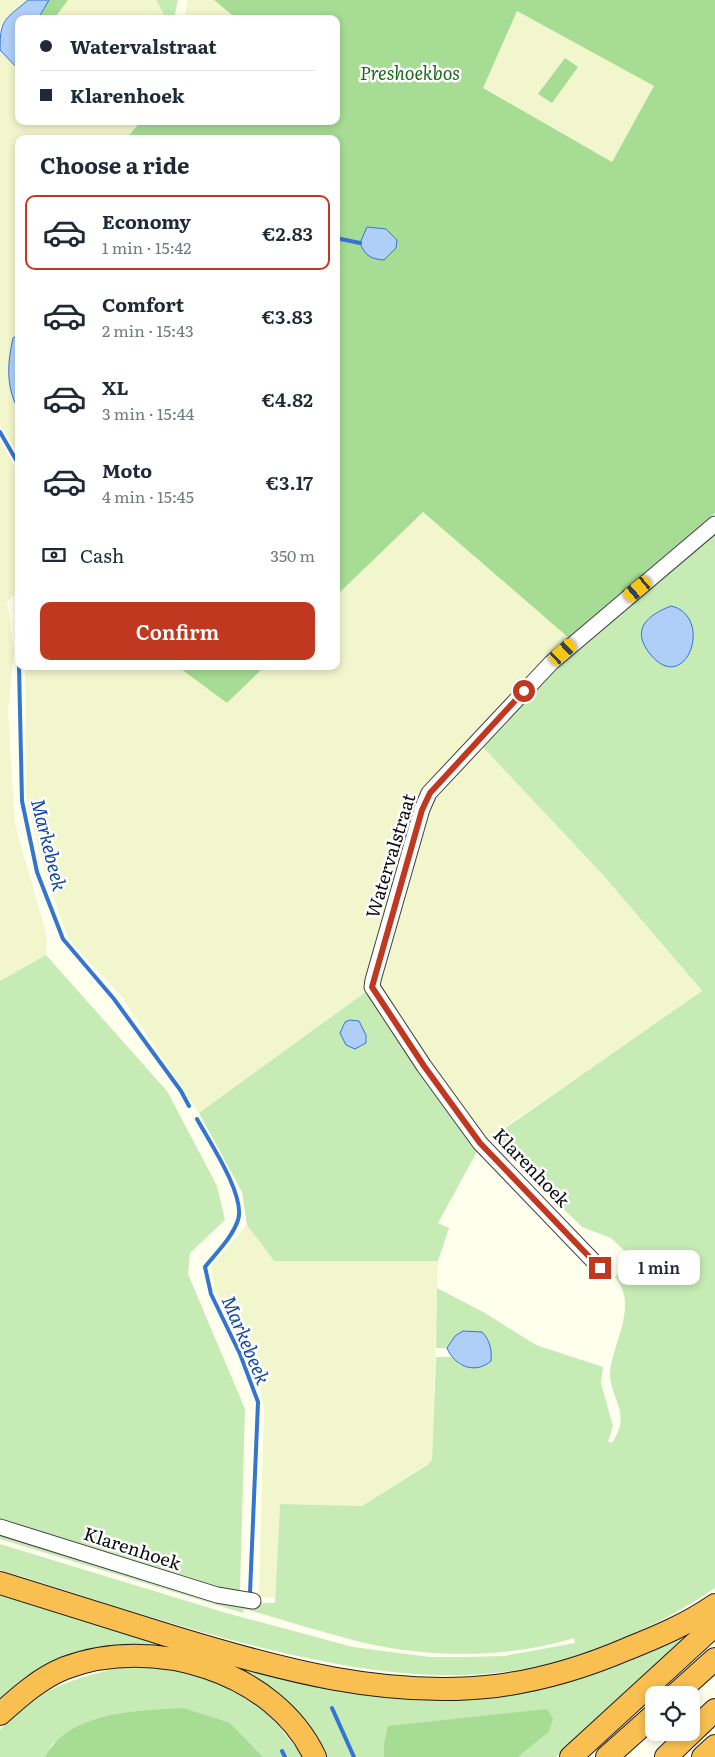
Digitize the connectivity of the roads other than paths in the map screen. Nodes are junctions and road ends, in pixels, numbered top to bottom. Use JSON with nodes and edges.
{"nodes":[{"id":1,"x":715,"y":524,"type":"edge"},
{"id":2,"x":440,"y":1089,"type":"joint"},
{"id":3,"x":600,"y":1268,"type":"dead end"},
{"id":4,"x":0,"y":1527,"type":"edge"},
{"id":5,"x":0,"y":1583,"type":"edge"},
{"id":6,"x":253,"y":1601,"type":"dead end"},
{"id":7,"x":715,"y":1605,"type":"edge"},
{"id":8,"x":715,"y":1625,"type":"edge"},
{"id":9,"x":715,"y":1659,"type":"edge"},
{"id":10,"x":685,"y":1686,"type":"edge"},
{"id":11,"x":715,"y":1710,"type":"edge"},
{"id":12,"x":0,"y":1714,"type":"edge"},
{"id":13,"x":645,"y":1723,"type":"edge"},
{"id":14,"x":715,"y":1746,"type":"edge"},
{"id":15,"x":315,"y":1757,"type":"edge"},
{"id":16,"x":571,"y":1757,"type":"edge"},
{"id":17,"x":607,"y":1757,"type":"edge"},
{"id":18,"x":666,"y":1757,"type":"edge"},
{"id":19,"x":703,"y":1757,"type":"edge"}],
"edges":[{"from":1,"to":2,"type":"street","name":"Watervalstraat"},
{"from":2,"to":3,"type":"street","name":"Klarenhoek"},
{"from":4,"to":6,"type":"street","name":"Klarenhoek"},
{"from":5,"to":7,"type":"highway"},
{"from":8,"to":16,"type":"highway"},
{"from":9,"to":10,"type":"highway"},
{"from":11,"to":18,"type":"highway"},
{"from":12,"to":15,"type":"highway"},
{"from":13,"to":17,"type":"highway"},
{"from":14,"to":19,"type":"highway"}]}
